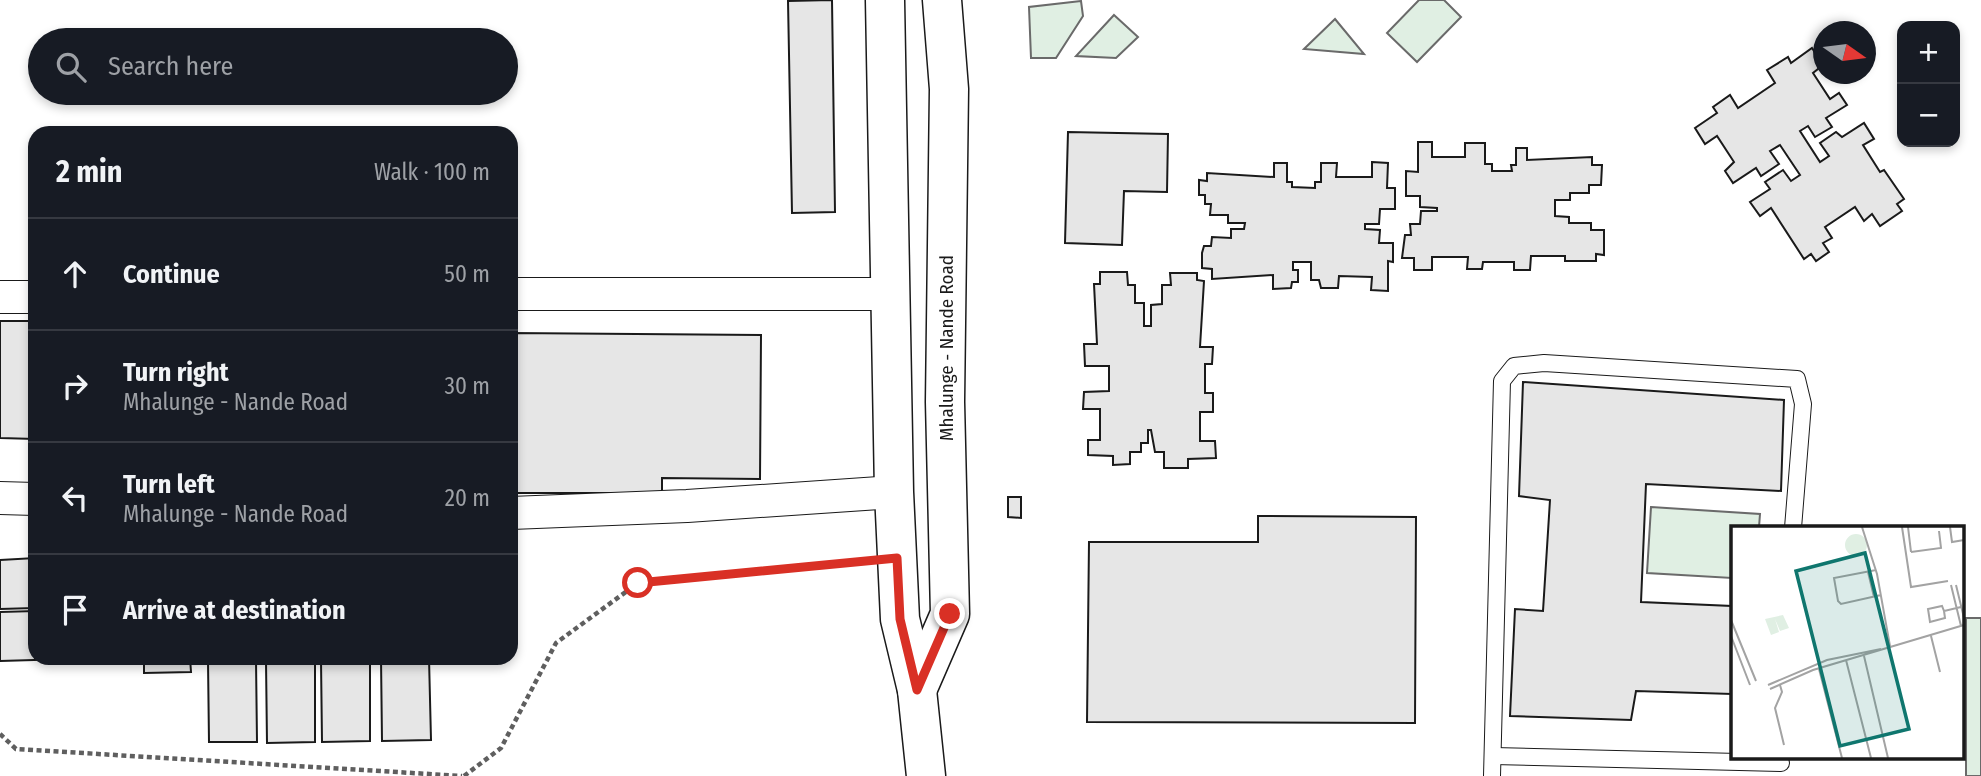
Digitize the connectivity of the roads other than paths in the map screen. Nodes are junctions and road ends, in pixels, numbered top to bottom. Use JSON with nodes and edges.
{"nodes":[{"id":1,"x":886,"y":0,"type":"edge"},
{"id":2,"x":942,"y":0,"type":"edge"},
{"id":3,"x":518,"y":294,"type":"edge"},
{"id":4,"x":893,"y":294,"type":"junction"},
{"id":5,"x":0,"y":297,"type":"edge"},
{"id":6,"x":28,"y":297,"type":"edge"},
{"id":7,"x":894,"y":492,"type":"junction"},
{"id":8,"x":0,"y":498,"type":"edge"},
{"id":9,"x":28,"y":499,"type":"edge"},
{"id":10,"x":518,"y":513,"type":"edge"},
{"id":11,"x":1793,"y":526,"type":"edge"},
{"id":12,"x":917,"y":690,"type":"junction"},
{"id":13,"x":1493,"y":756,"type":"junction"},
{"id":14,"x":1781,"y":765,"type":"edge"},
{"id":15,"x":926,"y":776,"type":"edge"},
{"id":16,"x":1492,"y":776,"type":"edge"}],
"edges":[{"from":1,"to":4,"type":"main road","name":"Mhalunge - Nande Road"},
{"from":2,"to":12,"type":"main road","name":"Mhalunge - Nande Road"},
{"from":3,"to":4,"type":"street"},
{"from":4,"to":7,"type":"main road","name":"Mhalunge - Nande Road"},
{"from":5,"to":6,"type":"street"},
{"from":7,"to":10,"type":"street"},
{"from":7,"to":12,"type":"main road","name":"Mhalunge - Nande Road"},
{"from":8,"to":9,"type":"street"},
{"from":11,"to":13,"type":"lane"},
{"from":12,"to":15,"type":"main road","name":"Mhalunge - Nande Road"},
{"from":13,"to":14,"type":"lane"},
{"from":13,"to":16,"type":"lane"}]}
